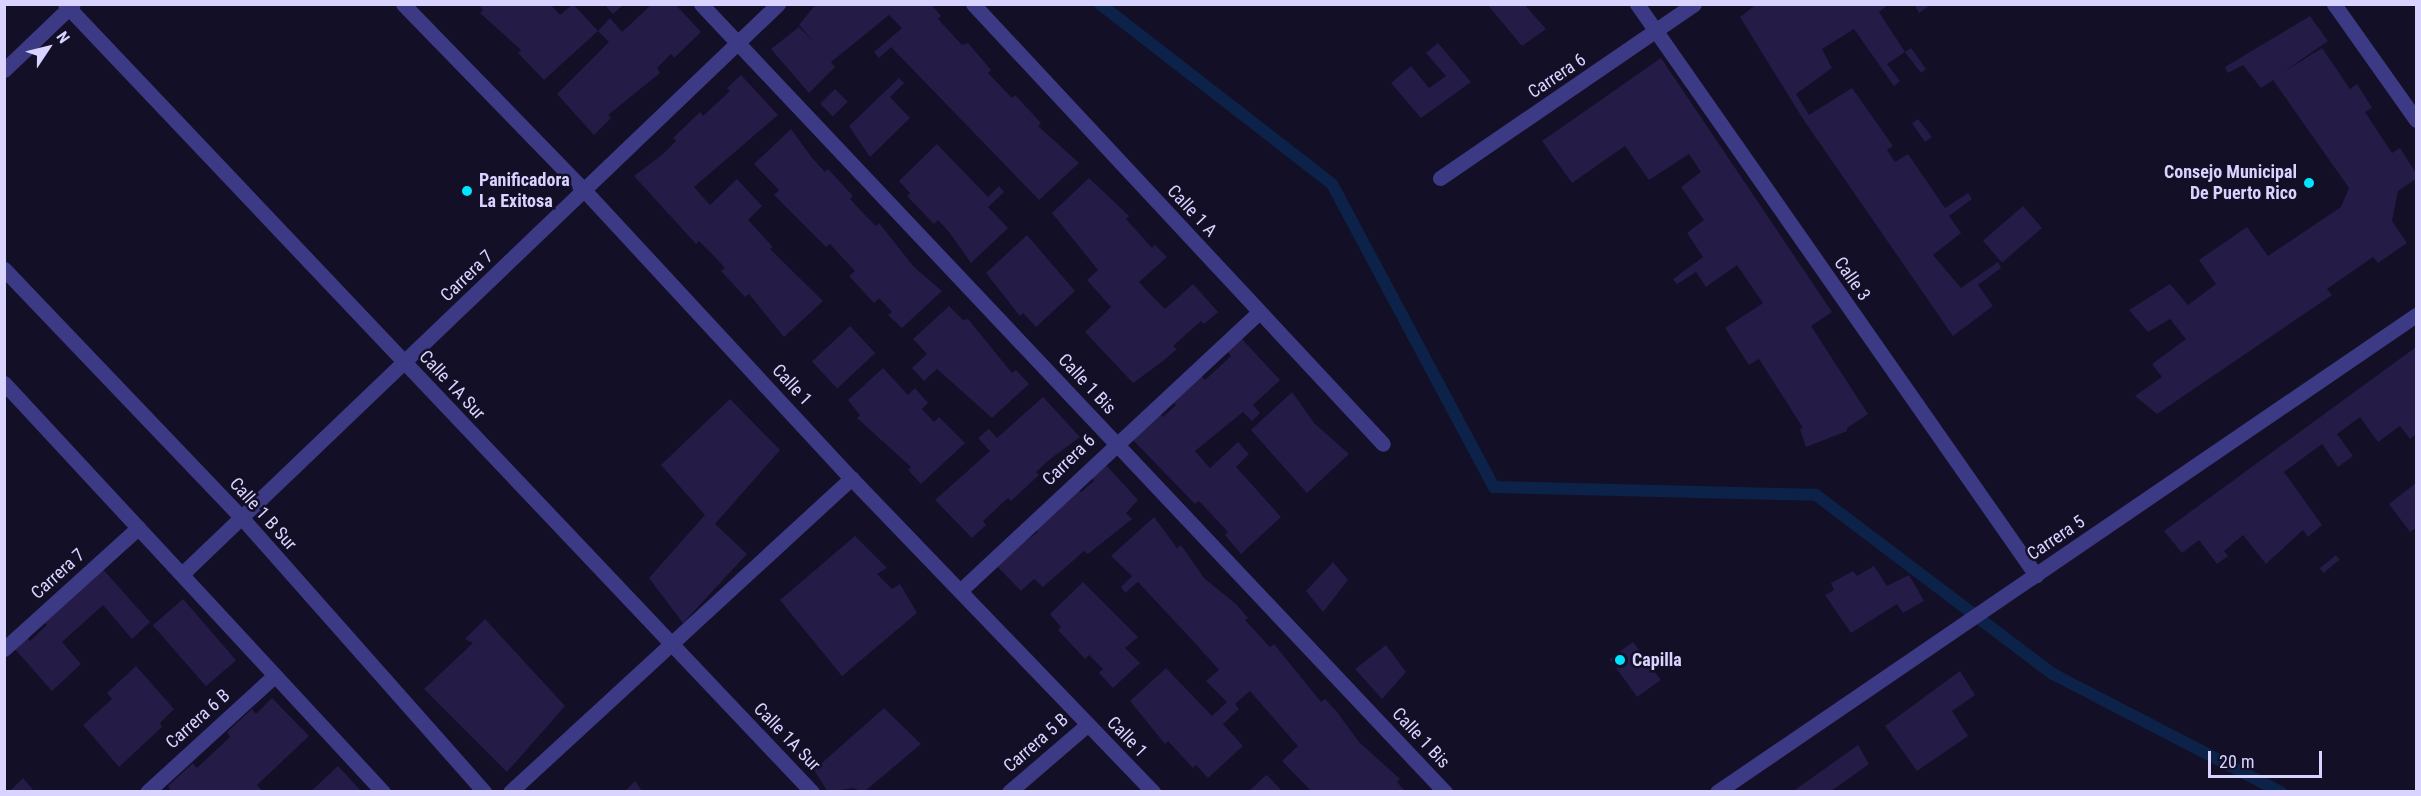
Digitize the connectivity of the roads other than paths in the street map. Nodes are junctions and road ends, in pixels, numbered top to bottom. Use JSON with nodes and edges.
{"nodes":[{"id":1,"x":403,"y":4,"type":"edge"},
{"id":2,"x":701,"y":4,"type":"edge"},
{"id":3,"x":778,"y":4,"type":"edge"},
{"id":4,"x":973,"y":4,"type":"edge"},
{"id":5,"x":1637,"y":4,"type":"edge"},
{"id":6,"x":1694,"y":4,"type":"edge"},
{"id":7,"x":2334,"y":4,"type":"edge"},
{"id":8,"x":69,"y":6,"type":"edge"},
{"id":9,"x":1656,"y":32,"type":"junction"},
{"id":10,"x":737,"y":44,"type":"junction"},
{"id":11,"x":4,"y":70,"type":"edge"},
{"id":12,"x":2416,"y":120,"type":"edge"},
{"id":13,"x":1440,"y":178,"type":"dead end"},
{"id":14,"x":584,"y":190,"type":"junction"},
{"id":15,"x":4,"y":269,"type":"edge"},
{"id":16,"x":1260,"y":312,"type":"junction"},
{"id":17,"x":2416,"y":315,"type":"edge"},
{"id":18,"x":405,"y":363,"type":"junction"},
{"id":19,"x":4,"y":383,"type":"edge"},
{"id":20,"x":1115,"y":442,"type":"junction"},
{"id":21,"x":1383,"y":444,"type":"dead end"},
{"id":22,"x":851,"y":478,"type":"junction"},
{"id":23,"x":242,"y":518,"type":"junction"},
{"id":24,"x":138,"y":528,"type":"junction"},
{"id":25,"x":182,"y":574,"type":"junction"},
{"id":26,"x":2036,"y":575,"type":"junction"},
{"id":27,"x":961,"y":591,"type":"junction"},
{"id":28,"x":671,"y":644,"type":"junction"},
{"id":29,"x":4,"y":649,"type":"edge"},
{"id":30,"x":275,"y":675,"type":"junction"},
{"id":31,"x":1087,"y":725,"type":"junction"},
{"id":32,"x":147,"y":792,"type":"edge"},
{"id":33,"x":383,"y":792,"type":"edge"},
{"id":34,"x":484,"y":792,"type":"edge"},
{"id":35,"x":510,"y":792,"type":"edge"},
{"id":36,"x":812,"y":792,"type":"edge"},
{"id":37,"x":1009,"y":792,"type":"edge"},
{"id":38,"x":1153,"y":792,"type":"edge"},
{"id":39,"x":1445,"y":792,"type":"edge"},
{"id":40,"x":1717,"y":792,"type":"edge"}],
"edges":[{"from":1,"to":14,"type":"street","name":"Calle 1"},
{"from":2,"to":10,"type":"street","name":"Calle 1 Bis"},
{"from":3,"to":10,"type":"street","name":"Carrera 7"},
{"from":4,"to":16,"type":"street","name":"Calle 1 A"},
{"from":5,"to":9,"type":"street","name":"Calle 3"},
{"from":6,"to":9,"type":"street","name":"Carrera 6"},
{"from":7,"to":12,"type":"street"},
{"from":8,"to":11,"type":"street"},
{"from":8,"to":18,"type":"street","name":"Calle 1A Sur"},
{"from":9,"to":13,"type":"street","name":"Carrera 6"},
{"from":9,"to":26,"type":"street","name":"Calle 3"},
{"from":10,"to":14,"type":"street","name":"Carrera 7"},
{"from":10,"to":20,"type":"street","name":"Calle 1 Bis"},
{"from":14,"to":18,"type":"street","name":"Carrera 7"},
{"from":14,"to":22,"type":"street","name":"Calle 1"},
{"from":15,"to":23,"type":"street","name":"Calle 1 B Sur"},
{"from":16,"to":20,"type":"street","name":"Carrera 6"},
{"from":16,"to":21,"type":"street","name":"Calle 1 A"},
{"from":17,"to":26,"type":"street","name":"Carrera 5"},
{"from":18,"to":23,"type":"street","name":"Carrera 7"},
{"from":18,"to":28,"type":"street","name":"Calle 1A Sur"},
{"from":19,"to":24,"type":"street"},
{"from":20,"to":27,"type":"street","name":"Carrera 6"},
{"from":20,"to":39,"type":"street","name":"Calle 1 Bis"},
{"from":22,"to":27,"type":"street","name":"Calle 1"},
{"from":22,"to":28,"type":"street"},
{"from":23,"to":25,"type":"street","name":"Carrera 7"},
{"from":23,"to":34,"type":"street","name":"Calle 1 B Sur"},
{"from":24,"to":25,"type":"street"},
{"from":24,"to":29,"type":"street","name":"Carrera 7"},
{"from":25,"to":30,"type":"street"},
{"from":26,"to":40,"type":"street","name":"Carrera 5"},
{"from":27,"to":31,"type":"street","name":"Calle 1"},
{"from":28,"to":35,"type":"street"},
{"from":28,"to":36,"type":"street","name":"Calle 1A Sur"},
{"from":30,"to":32,"type":"street","name":"Carrera 6 B"},
{"from":30,"to":33,"type":"street"},
{"from":31,"to":37,"type":"street","name":"Carrera 5 B"},
{"from":31,"to":38,"type":"street","name":"Calle 1"}]}
